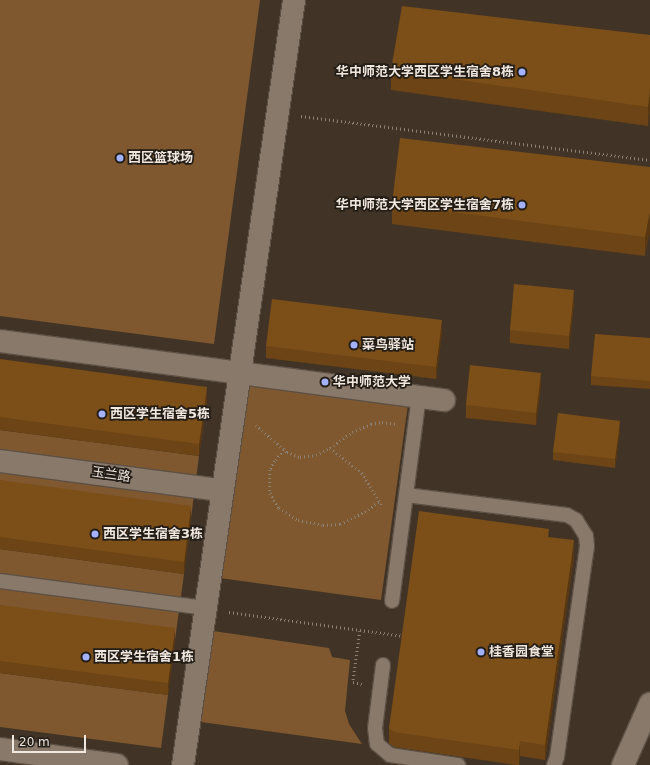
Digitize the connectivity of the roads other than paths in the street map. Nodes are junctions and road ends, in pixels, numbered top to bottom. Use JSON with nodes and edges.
{"nodes":[{"id":1,"x":294,"y":0,"type":"edge"},
{"id":2,"x":0,"y":341,"type":"edge"},
{"id":3,"x":239,"y":373,"type":"junction"},
{"id":4,"x":419,"y":397,"type":"junction"},
{"id":5,"x":444,"y":400,"type":"dead end"},
{"id":6,"x":0,"y":461,"type":"edge"},
{"id":7,"x":222,"y":490,"type":"junction"},
{"id":8,"x":406,"y":494,"type":"junction"},
{"id":9,"x":0,"y":581,"type":"edge"},
{"id":10,"x":392,"y":601,"type":"dead end"},
{"id":11,"x":205,"y":608,"type":"junction"},
{"id":12,"x":383,"y":665,"type":"dead end"},
{"id":13,"x":650,"y":704,"type":"edge"},
{"id":14,"x":0,"y":749,"type":"edge"},
{"id":15,"x":117,"y":765,"type":"edge"},
{"id":16,"x":182,"y":765,"type":"edge"},
{"id":17,"x":458,"y":765,"type":"edge"},
{"id":18,"x":554,"y":765,"type":"edge"},
{"id":19,"x":623,"y":765,"type":"edge"}],
"edges":[{"from":1,"to":3,"type":"street"},
{"from":2,"to":3,"type":"street"},
{"from":3,"to":4,"type":"street"},
{"from":3,"to":7,"type":"street"},
{"from":4,"to":5,"type":"street"},
{"from":4,"to":8,"type":"lane"},
{"from":6,"to":7,"type":"street","name":"玉兰路"},
{"from":7,"to":11,"type":"street"},
{"from":8,"to":10,"type":"lane"},
{"from":8,"to":18,"type":"lane"},
{"from":9,"to":11,"type":"lane"},
{"from":11,"to":16,"type":"street"},
{"from":12,"to":17,"type":"lane"},
{"from":13,"to":19,"type":"street"},
{"from":14,"to":15,"type":"street"}]}
